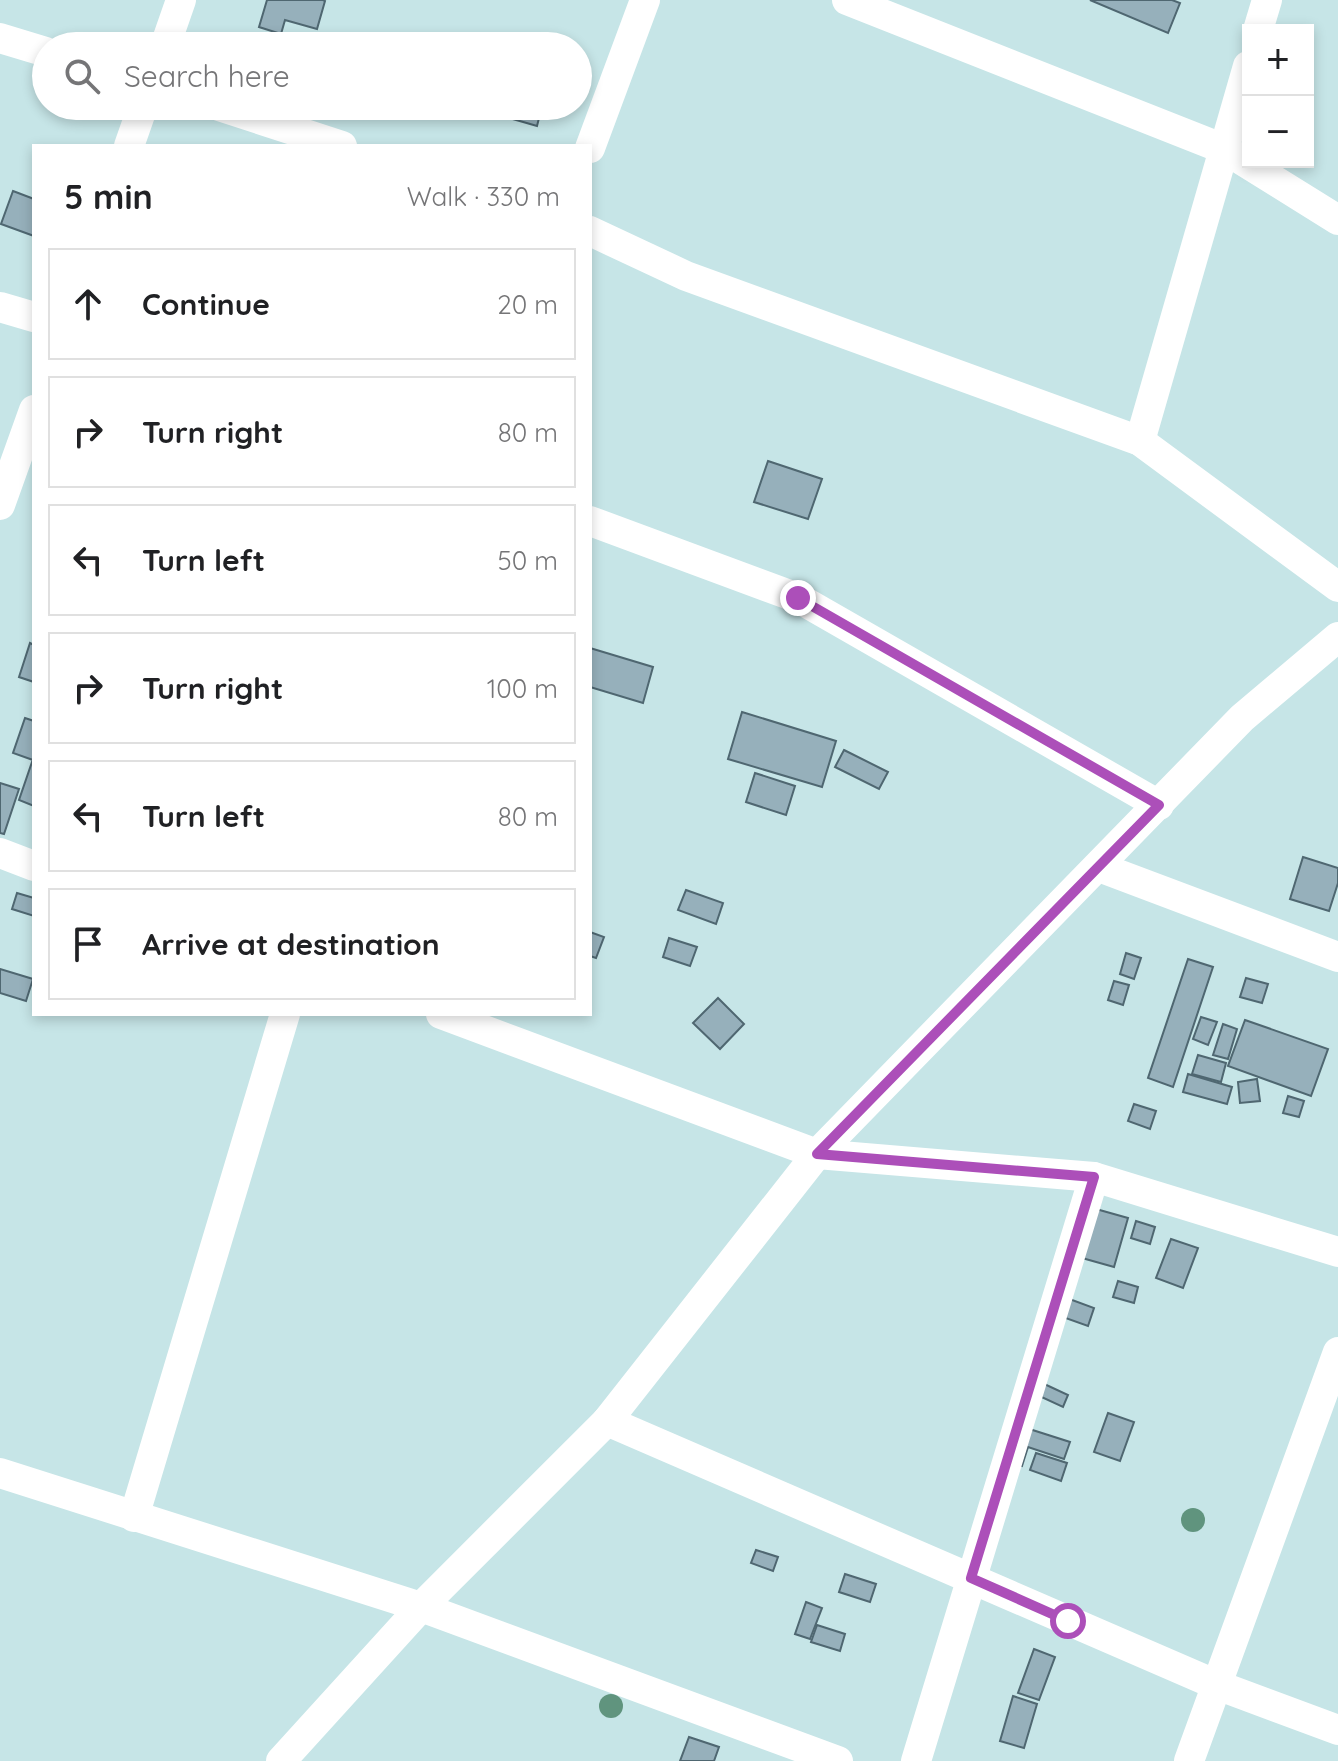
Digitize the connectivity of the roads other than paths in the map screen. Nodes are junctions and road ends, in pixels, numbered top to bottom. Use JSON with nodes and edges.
{"nodes":[{"id":1,"x":181,"y":0,"type":"edge"},
{"id":2,"x":645,"y":0,"type":"edge"},
{"id":3,"x":847,"y":0,"type":"edge"},
{"id":4,"x":1267,"y":0,"type":"edge"},
{"id":5,"x":1260,"y":24,"type":"edge"},
{"id":6,"x":170,"y":32,"type":"edge"},
{"id":7,"x":0,"y":38,"type":"edge"},
{"id":8,"x":32,"y":48,"type":"edge"},
{"id":9,"x":1242,"y":87,"type":"edge"},
{"id":10,"x":138,"y":120,"type":"edge"},
{"id":11,"x":262,"y":120,"type":"edge"},
{"id":12,"x":130,"y":144,"type":"edge"},
{"id":13,"x":336,"y":144,"type":"edge"},
{"id":14,"x":591,"y":144,"type":"edge"},
{"id":15,"x":1224,"y":149,"type":"junction"},
{"id":16,"x":1338,"y":220,"type":"edge"},
{"id":17,"x":592,"y":232,"type":"edge"},
{"id":18,"x":0,"y":307,"type":"edge"},
{"id":19,"x":32,"y":316,"type":"edge"},
{"id":20,"x":32,"y":416,"type":"edge"},
{"id":21,"x":1140,"y":441,"type":"junction"},
{"id":22,"x":0,"y":505,"type":"edge"},
{"id":23,"x":592,"y":522,"type":"edge"},
{"id":24,"x":1338,"y":587,"type":"edge"},
{"id":25,"x":1338,"y":637,"type":"edge"},
{"id":26,"x":1159,"y":805,"type":"junction"},
{"id":27,"x":0,"y":853,"type":"edge"},
{"id":28,"x":32,"y":865,"type":"edge"},
{"id":29,"x":1099,"y":867,"type":"junction"},
{"id":30,"x":1338,"y":957,"type":"edge"},
{"id":31,"x":284,"y":1016,"type":"edge"},
{"id":32,"x":446,"y":1016,"type":"edge"},
{"id":33,"x":817,"y":1154,"type":"junction"},
{"id":34,"x":1094,"y":1177,"type":"junction"},
{"id":35,"x":1338,"y":1252,"type":"edge"},
{"id":36,"x":1338,"y":1352,"type":"edge"},
{"id":37,"x":607,"y":1421,"type":"junction"},
{"id":38,"x":0,"y":1473,"type":"edge"},
{"id":39,"x":134,"y":1517,"type":"junction"},
{"id":40,"x":971,"y":1578,"type":"junction"},
{"id":41,"x":421,"y":1607,"type":"junction"},
{"id":42,"x":1217,"y":1685,"type":"junction"},
{"id":43,"x":1338,"y":1730,"type":"edge"},
{"id":44,"x":281,"y":1761,"type":"edge"},
{"id":45,"x":838,"y":1761,"type":"edge"},
{"id":46,"x":916,"y":1761,"type":"edge"},
{"id":47,"x":1189,"y":1761,"type":"edge"}],
"edges":[{"from":1,"to":6,"type":"street"},
{"from":2,"to":14,"type":"street"},
{"from":3,"to":15,"type":"street"},
{"from":4,"to":5,"type":"street"},
{"from":7,"to":8,"type":"street"},
{"from":9,"to":15,"type":"street"},
{"from":10,"to":12,"type":"street"},
{"from":11,"to":13,"type":"street"},
{"from":15,"to":16,"type":"street"},
{"from":15,"to":21,"type":"street"},
{"from":17,"to":21,"type":"street"},
{"from":18,"to":19,"type":"street"},
{"from":20,"to":22,"type":"street"},
{"from":21,"to":24,"type":"street"},
{"from":23,"to":26,"type":"street"},
{"from":25,"to":26,"type":"street"},
{"from":26,"to":29,"type":"street"},
{"from":27,"to":28,"type":"street"},
{"from":29,"to":30,"type":"street"},
{"from":29,"to":33,"type":"street"},
{"from":31,"to":39,"type":"street"},
{"from":32,"to":33,"type":"street"},
{"from":33,"to":34,"type":"street"},
{"from":33,"to":37,"type":"street"},
{"from":34,"to":35,"type":"street"},
{"from":34,"to":40,"type":"street"},
{"from":36,"to":42,"type":"street"},
{"from":37,"to":40,"type":"street"},
{"from":37,"to":41,"type":"street"},
{"from":38,"to":39,"type":"street"},
{"from":39,"to":41,"type":"street"},
{"from":40,"to":42,"type":"street"},
{"from":40,"to":46,"type":"street"},
{"from":41,"to":44,"type":"street"},
{"from":41,"to":45,"type":"street"},
{"from":42,"to":43,"type":"street"},
{"from":42,"to":47,"type":"street"}]}
